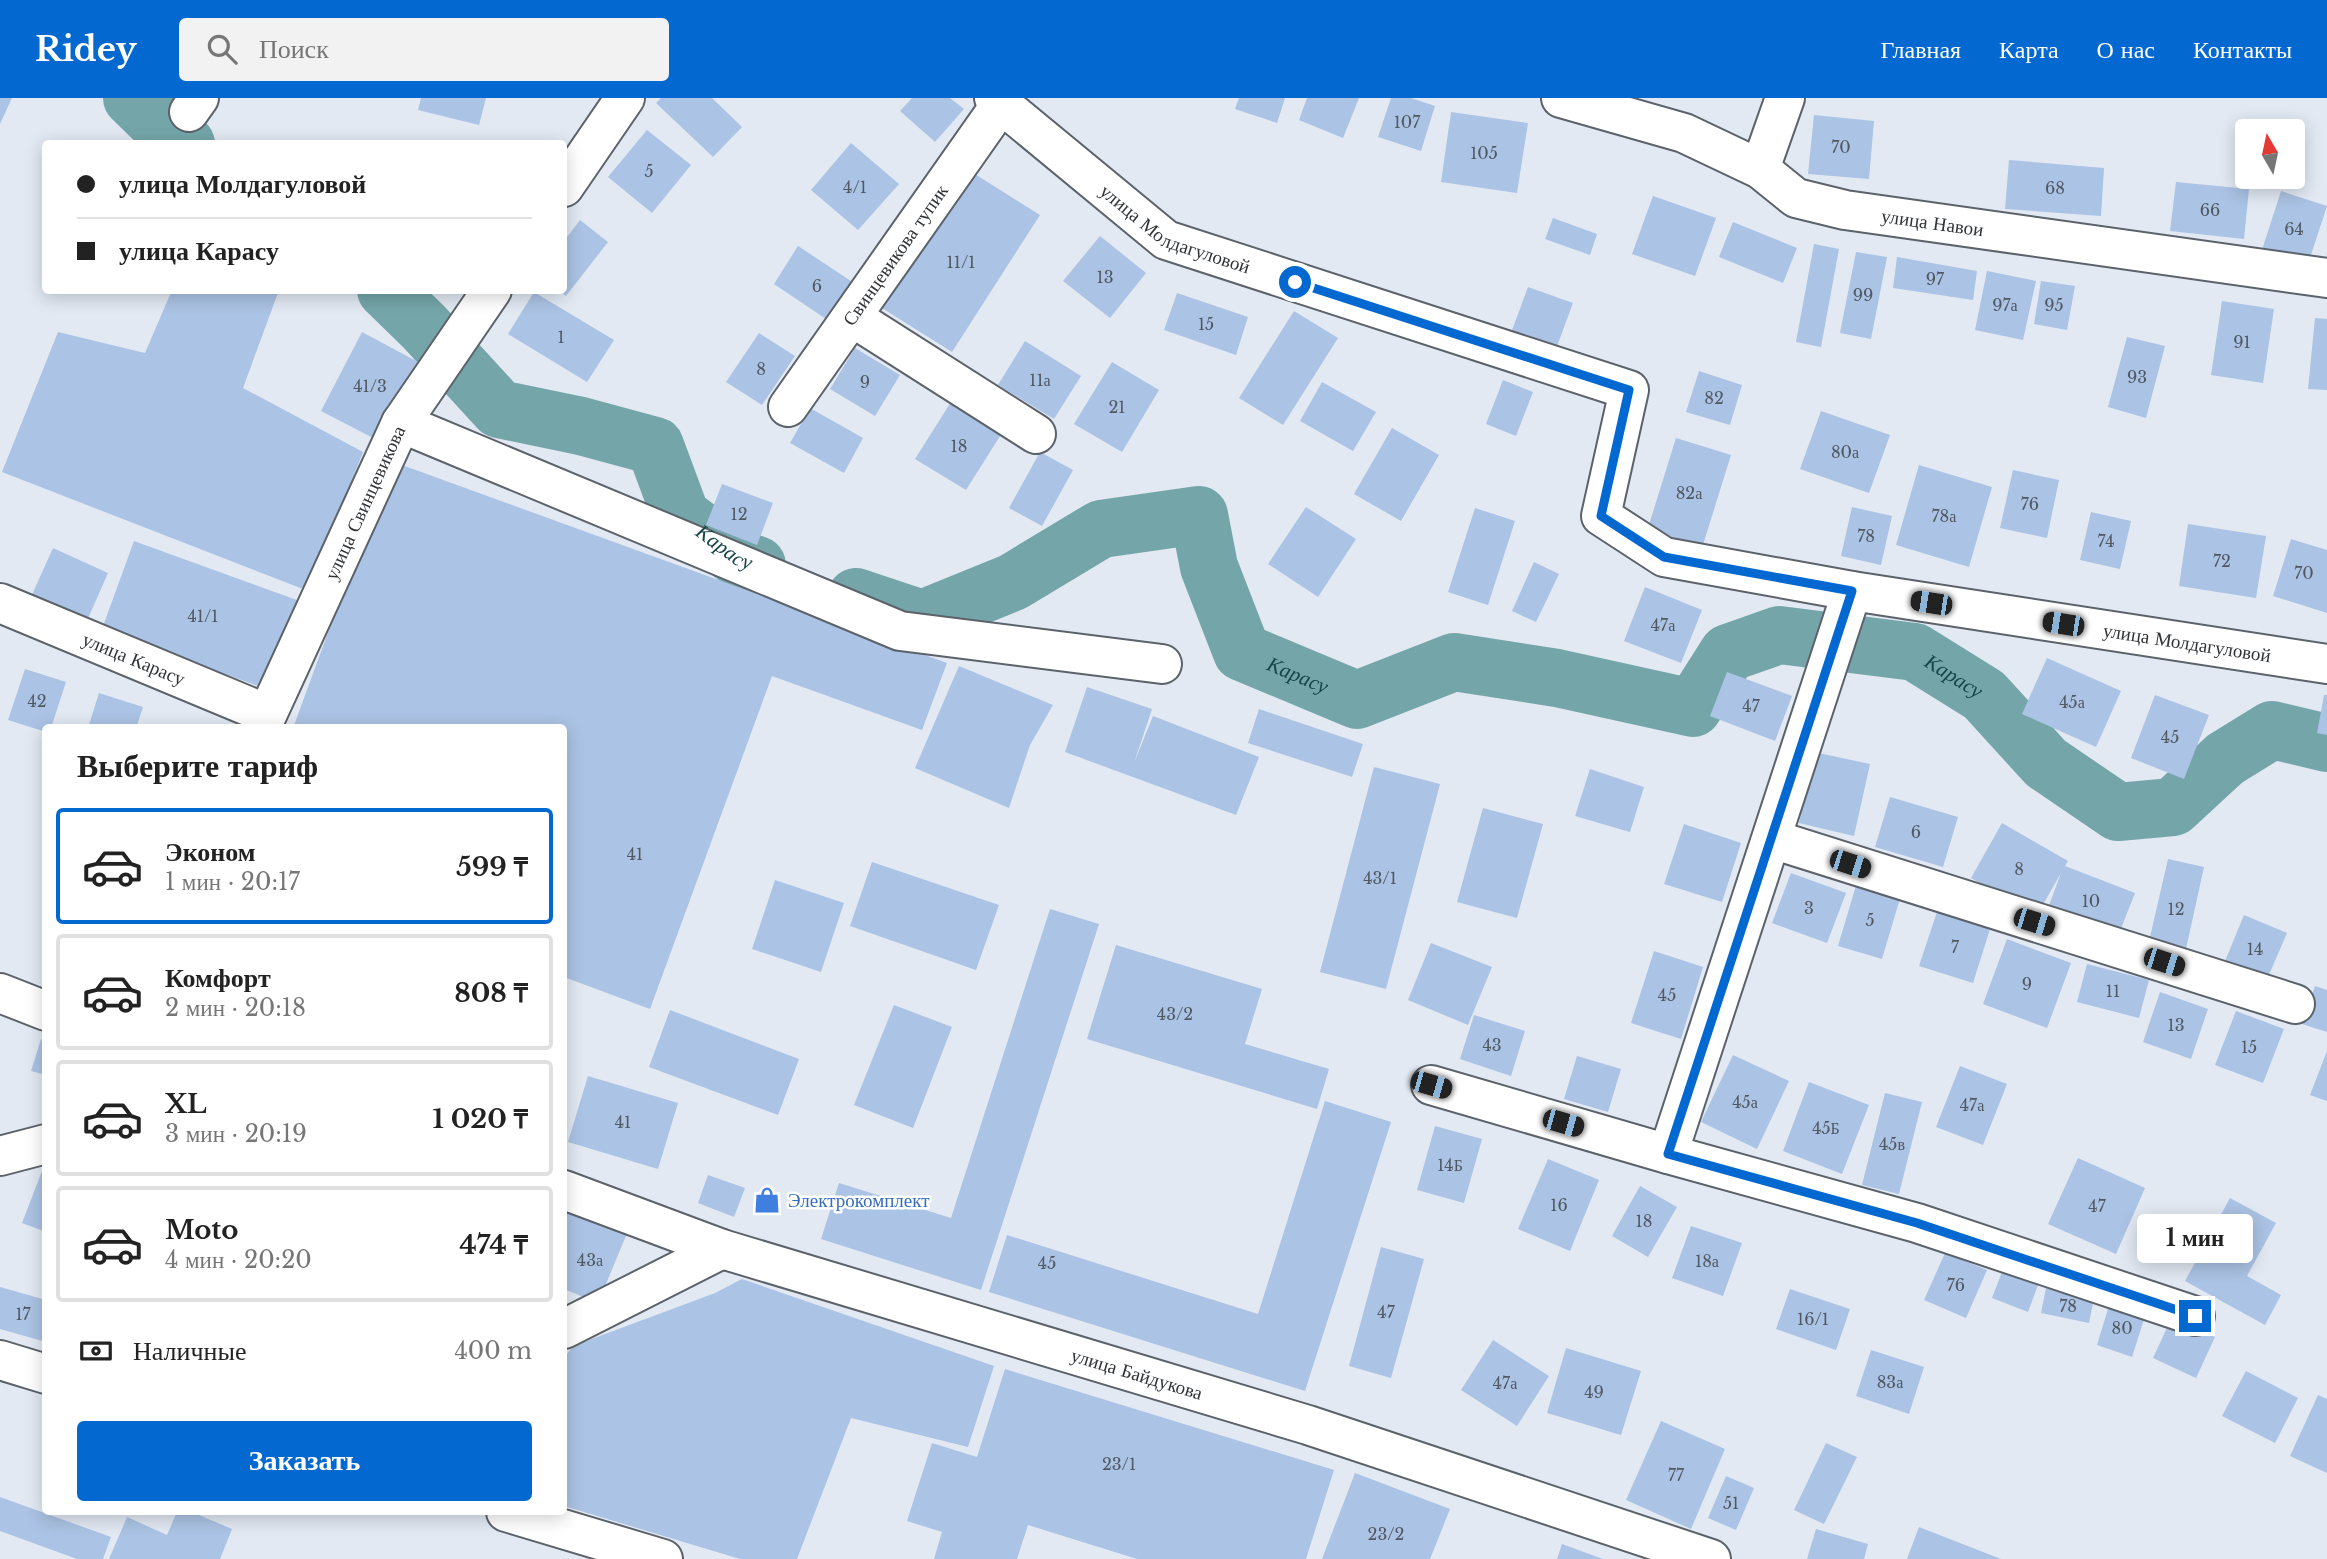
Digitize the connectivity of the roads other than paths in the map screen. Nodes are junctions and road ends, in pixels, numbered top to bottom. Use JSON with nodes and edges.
{"nodes":[{"id":1,"x":625,"y":98,"type":"edge"},
{"id":2,"x":1561,"y":98,"type":"edge"},
{"id":3,"x":1785,"y":98,"type":"edge"},
{"id":4,"x":998,"y":101,"type":"edge"},
{"id":5,"x":1760,"y":169,"type":"junction"},
{"id":6,"x":567,"y":183,"type":"edge"},
{"id":7,"x":2327,"y":278,"type":"edge"},
{"id":8,"x":489,"y":294,"type":"edge"},
{"id":9,"x":852,"y":317,"type":"junction"},
{"id":10,"x":788,"y":407,"type":"dead end"},
{"id":11,"x":401,"y":423,"type":"junction"},
{"id":12,"x":1036,"y":434,"type":"dead end"},
{"id":13,"x":1852,"y":591,"type":"junction"},
{"id":14,"x":0,"y":603,"type":"edge"},
{"id":15,"x":1162,"y":664,"type":"dead end"},
{"id":16,"x":2327,"y":664,"type":"edge"},
{"id":17,"x":264,"y":721,"type":"edge"},
{"id":18,"x":1772,"y":839,"type":"junction"},
{"id":19,"x":0,"y":993,"type":"edge"},
{"id":20,"x":2295,"y":1004,"type":"dead end"},
{"id":21,"x":42,"y":1009,"type":"edge"},
{"id":22,"x":1431,"y":1085,"type":"dead end"},
{"id":23,"x":42,"y":1145,"type":"edge"},
{"id":24,"x":1668,"y":1154,"type":"junction"},
{"id":25,"x":0,"y":1156,"type":"edge"},
{"id":26,"x":567,"y":1192,"type":"edge"},
{"id":27,"x":722,"y":1250,"type":"junction"},
{"id":28,"x":2195,"y":1316,"type":"dead end"},
{"id":29,"x":567,"y":1328,"type":"edge"},
{"id":30,"x":0,"y":1360,"type":"edge"},
{"id":31,"x":42,"y":1373,"type":"edge"},
{"id":32,"x":516,"y":1515,"type":"edge"},
{"id":33,"x":663,"y":1559,"type":"edge"},
{"id":34,"x":1710,"y":1559,"type":"edge"}],
"edges":[{"from":1,"to":6,"type":"street"},
{"from":2,"to":5,"type":"street","name":"улица Навои"},
{"from":3,"to":5,"type":"street"},
{"from":4,"to":9,"type":"street","name":"Свинцевикова тупик"},
{"from":4,"to":13,"type":"street","name":"улица Молдагуловой"},
{"from":5,"to":7,"type":"street","name":"улица Навои"},
{"from":8,"to":11,"type":"street","name":"улица Свинцевикова"},
{"from":9,"to":10,"type":"street","name":"Свинцевикова тупик"},
{"from":9,"to":12,"type":"street"},
{"from":11,"to":15,"type":"street"},
{"from":11,"to":17,"type":"street","name":"улица Свинцевикова"},
{"from":13,"to":16,"type":"street","name":"улица Молдагуловой"},
{"from":13,"to":18,"type":"street"},
{"from":14,"to":17,"type":"street","name":"улица Карасу"},
{"from":18,"to":20,"type":"street"},
{"from":18,"to":24,"type":"street"},
{"from":19,"to":21,"type":"street"},
{"from":22,"to":24,"type":"street"},
{"from":23,"to":25,"type":"street"},
{"from":24,"to":28,"type":"street"},
{"from":26,"to":27,"type":"street","name":"улица Байдукова"},
{"from":27,"to":29,"type":"street"},
{"from":27,"to":34,"type":"street","name":"улица Байдукова"},
{"from":30,"to":31,"type":"street"},
{"from":32,"to":33,"type":"street"}]}
